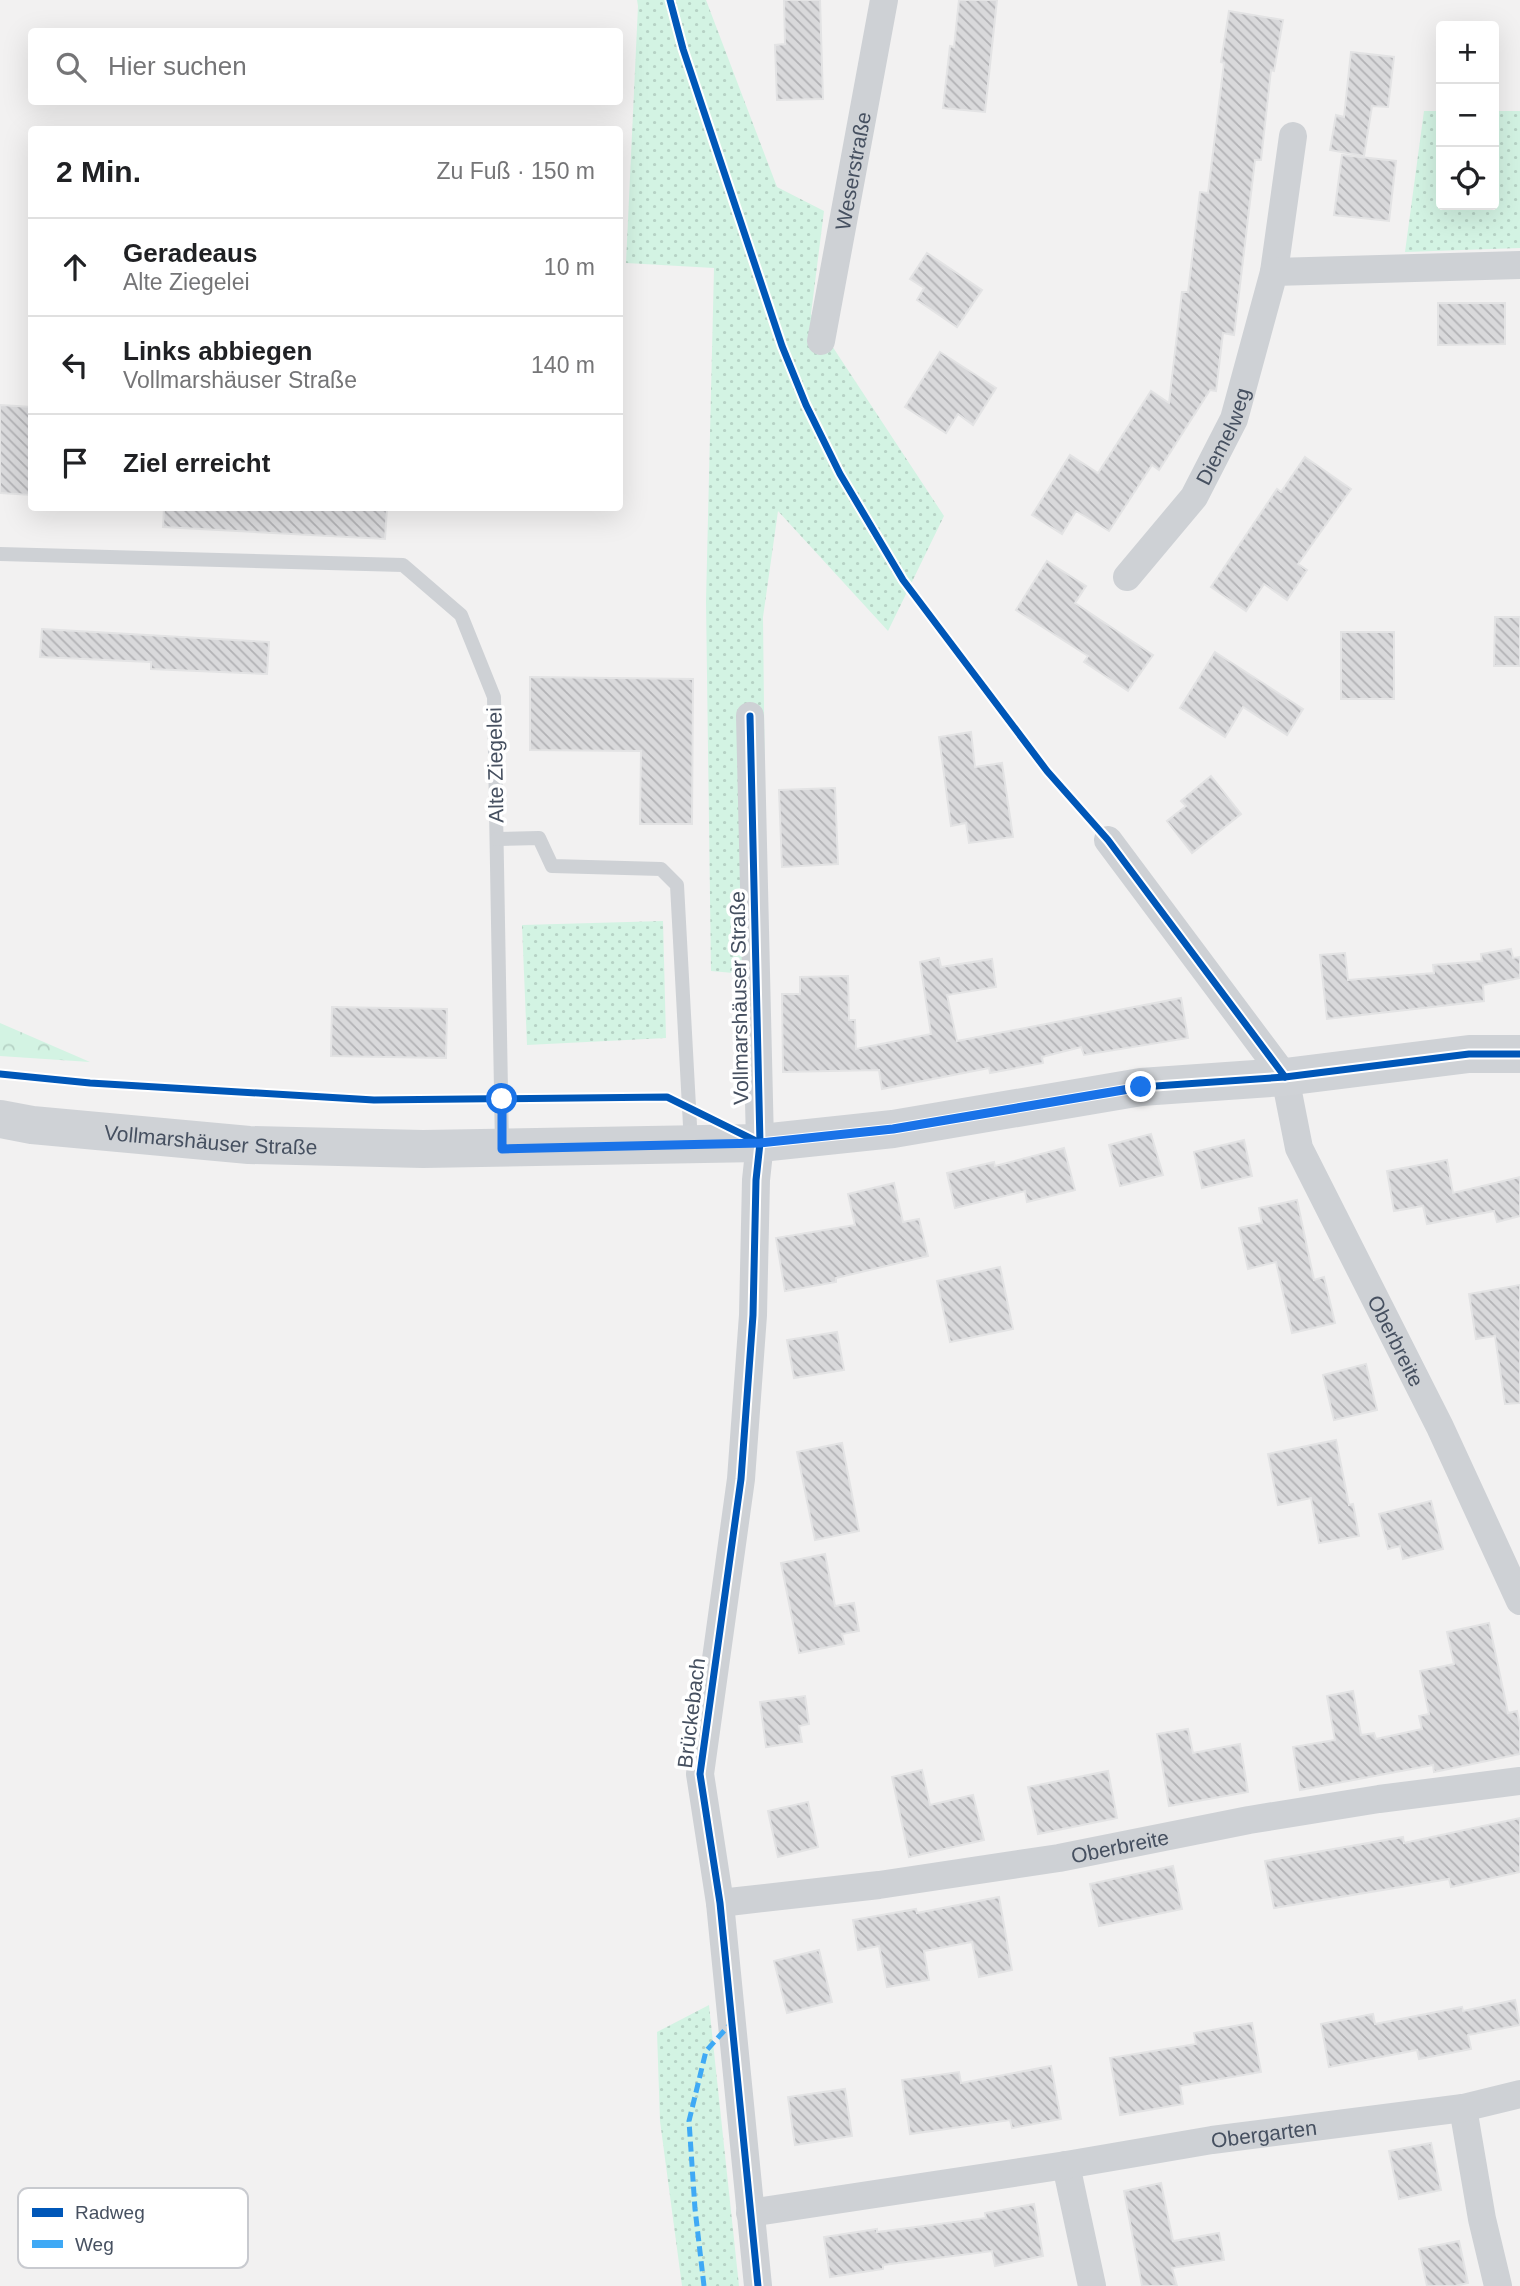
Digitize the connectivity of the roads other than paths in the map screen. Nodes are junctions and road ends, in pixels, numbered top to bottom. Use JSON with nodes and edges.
{"nodes":[{"id":1,"x":884,"y":0,"type":"edge"},
{"id":2,"x":1293,"y":136,"type":"dead end"},
{"id":3,"x":1520,"y":265,"type":"edge"},
{"id":4,"x":1274,"y":272,"type":"junction"},
{"id":5,"x":821,"y":341,"type":"dead end"},
{"id":6,"x":0,"y":554,"type":"edge"},
{"id":7,"x":1127,"y":577,"type":"dead end"},
{"id":8,"x":750,"y":716,"type":"dead end"},
{"id":9,"x":497,"y":839,"type":"junction"},
{"id":10,"x":1108,"y":840,"type":"dead end"},
{"id":11,"x":1520,"y":1054,"type":"edge"},
{"id":12,"x":1284,"y":1077,"type":"junction"},
{"id":13,"x":0,"y":1119,"type":"edge"},
{"id":14,"x":760,"y":1143,"type":"junction"},
{"id":15,"x":691,"y":1144,"type":"junction"},
{"id":16,"x":502,"y":1149,"type":"junction"},
{"id":17,"x":1520,"y":1601,"type":"edge"},
{"id":18,"x":1520,"y":1781,"type":"edge"},
{"id":19,"x":720,"y":1903,"type":"junction"},
{"id":20,"x":1520,"y":2094,"type":"edge"},
{"id":21,"x":1463,"y":2108,"type":"junction"},
{"id":22,"x":1066,"y":2165,"type":"junction"},
{"id":23,"x":750,"y":2213,"type":"junction"},
{"id":24,"x":758,"y":2286,"type":"edge"},
{"id":25,"x":1092,"y":2286,"type":"edge"},
{"id":26,"x":1498,"y":2286,"type":"edge"}],
"edges":[{"from":1,"to":5,"type":"street","name":"Weserstraße"},
{"from":2,"to":4,"type":"street","name":"Diemelweg"},
{"from":3,"to":4,"type":"street"},
{"from":4,"to":7,"type":"street","name":"Diemelweg"},
{"from":6,"to":9,"type":"lane","name":"Alte Ziegelei"},
{"from":8,"to":14,"type":"street","name":"Vollmarshäuser Straße"},
{"from":9,"to":15,"type":"lane"},
{"from":9,"to":16,"type":"lane","name":"Alte Ziegelei"},
{"from":10,"to":12,"type":"street"},
{"from":11,"to":12,"type":"main road","name":"Vollmarshäuser Straße"},
{"from":12,"to":14,"type":"main road","name":"Vollmarshäuser Straße"},
{"from":12,"to":17,"type":"street","name":"Oberbreite"},
{"from":13,"to":16,"type":"main road","name":"Vollmarshäuser Straße"},
{"from":14,"to":15,"type":"main road","name":"Vollmarshäuser Straße"},
{"from":14,"to":19,"type":"street","name":"Brückebach"},
{"from":15,"to":16,"type":"main road","name":"Vollmarshäuser Straße"},
{"from":18,"to":19,"type":"street","name":"Oberbreite"},
{"from":19,"to":23,"type":"street","name":"Brückebach"},
{"from":20,"to":21,"type":"street","name":"Obergarten"},
{"from":21,"to":22,"type":"street","name":"Obergarten"},
{"from":21,"to":26,"type":"street"},
{"from":22,"to":23,"type":"street","name":"Obergarten"},
{"from":22,"to":25,"type":"street"},
{"from":23,"to":24,"type":"street","name":"Brückebach"}]}
